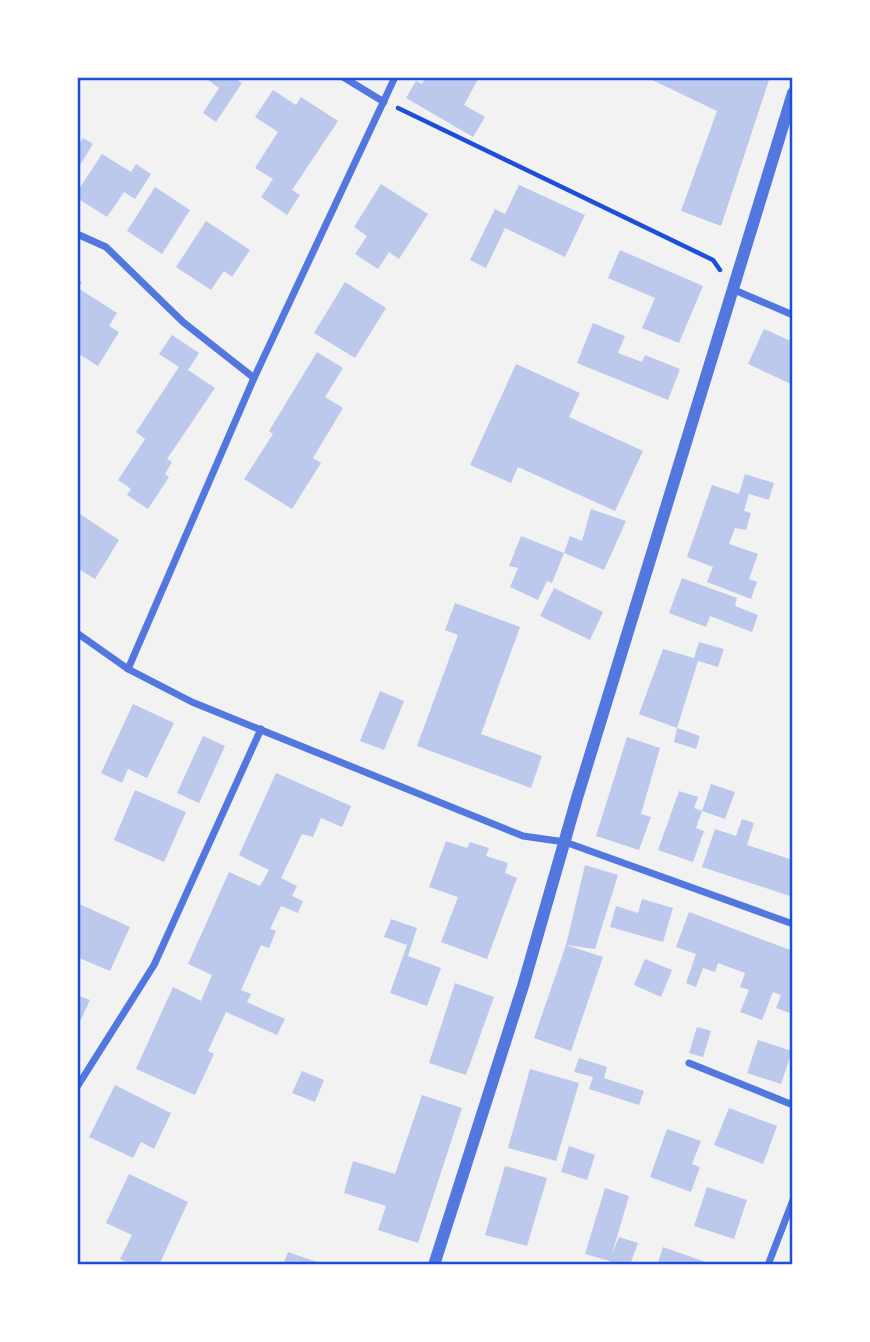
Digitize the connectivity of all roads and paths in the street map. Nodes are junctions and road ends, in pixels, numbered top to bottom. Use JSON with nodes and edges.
{"nodes":[{"id":1,"x":343,"y":77,"type":"edge"},
{"id":2,"x":395,"y":77,"type":"edge"},
{"id":3,"x":793,"y":93,"type":"edge"},
{"id":4,"x":384,"y":102,"type":"junction"},
{"id":5,"x":77,"y":234,"type":"edge"},
{"id":6,"x":732,"y":289,"type":"junction"},
{"id":7,"x":793,"y":315,"type":"edge"},
{"id":8,"x":254,"y":378,"type":"junction"},
{"id":9,"x":77,"y":633,"type":"edge"},
{"id":10,"x":128,"y":669,"type":"junction"},
{"id":11,"x":261,"y":729,"type":"junction"},
{"id":12,"x":565,"y":842,"type":"junction"},
{"id":13,"x":793,"y":924,"type":"edge"},
{"id":14,"x":689,"y":1063,"type":"dead end"},
{"id":15,"x":77,"y":1087,"type":"edge"},
{"id":16,"x":793,"y":1105,"type":"edge"},
{"id":17,"x":793,"y":1200,"type":"edge"},
{"id":18,"x":434,"y":1265,"type":"edge"},
{"id":19,"x":768,"y":1265,"type":"edge"}],
"edges":[{"from":1,"to":4,"type":"street"},
{"from":2,"to":4,"type":"street"},
{"from":3,"to":6,"type":"street"},
{"from":4,"to":6,"type":"path"},
{"from":4,"to":8,"type":"street"},
{"from":5,"to":8,"type":"street"},
{"from":6,"to":7,"type":"street"},
{"from":6,"to":12,"type":"street"},
{"from":8,"to":10,"type":"street"},
{"from":9,"to":10,"type":"street"},
{"from":10,"to":11,"type":"street"},
{"from":11,"to":12,"type":"street"},
{"from":11,"to":15,"type":"street"},
{"from":12,"to":13,"type":"street"},
{"from":12,"to":18,"type":"street"},
{"from":14,"to":16,"type":"street"},
{"from":17,"to":19,"type":"street"}]}
